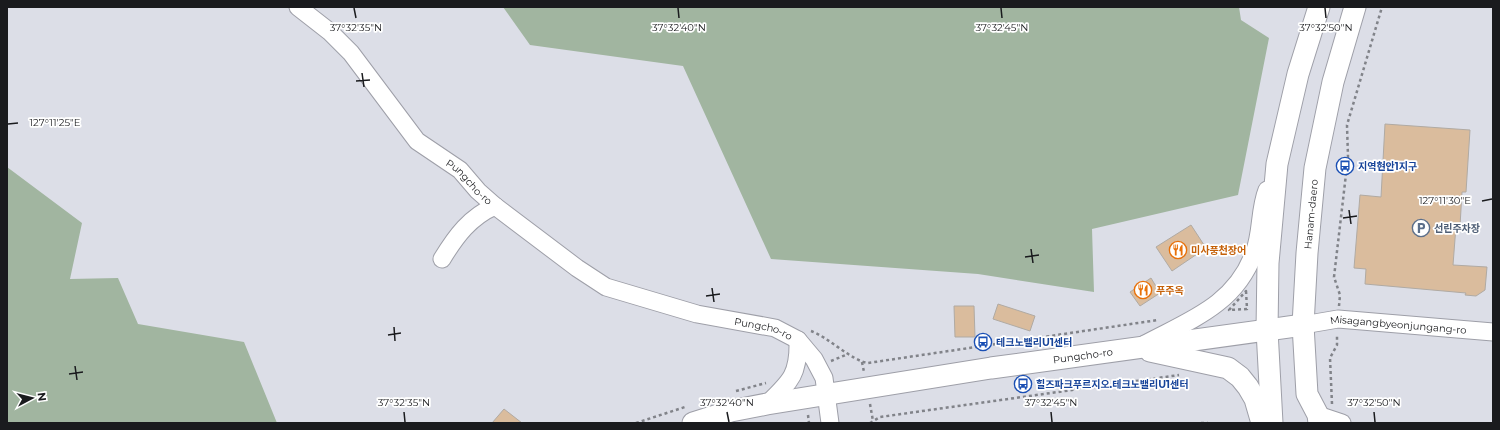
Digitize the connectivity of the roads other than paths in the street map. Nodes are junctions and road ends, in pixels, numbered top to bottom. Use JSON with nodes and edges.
{"nodes":[{"id":1,"x":298,"y":7,"type":"edge"},
{"id":2,"x":1318,"y":7,"type":"edge"},
{"id":3,"x":1355,"y":7,"type":"edge"},
{"id":4,"x":1277,"y":164,"type":"junction"},
{"id":5,"x":495,"y":206,"type":"junction"},
{"id":6,"x":442,"y":260,"type":"dead end"},
{"id":7,"x":1303,"y":325,"type":"junction"},
{"id":8,"x":1267,"y":330,"type":"junction"},
{"id":9,"x":1493,"y":332,"type":"edge"},
{"id":10,"x":798,"y":340,"type":"junction"},
{"id":11,"x":1137,"y":348,"type":"junction"},
{"id":12,"x":827,"y":395,"type":"junction"},
{"id":13,"x":767,"y":404,"type":"junction"},
{"id":14,"x":1270,"y":419,"type":"edge"},
{"id":15,"x":1324,"y":421,"type":"edge"},
{"id":16,"x":693,"y":423,"type":"edge"},
{"id":17,"x":830,"y":423,"type":"edge"}],
"edges":[{"from":1,"to":5,"type":"street","name":"Pungcho-ro"},
{"from":2,"to":4,"type":"main road"},
{"from":3,"to":7,"type":"main road","name":"Hanam-daero"},
{"from":4,"to":8,"type":"main road"},
{"from":4,"to":11,"type":"street"},
{"from":5,"to":6,"type":"street"},
{"from":5,"to":10,"type":"street","name":"Pungcho-ro"},
{"from":7,"to":8,"type":"main road","name":"Pungcho-ro"},
{"from":7,"to":9,"type":"street","name":"Misagangbyeonjungang-ro"},
{"from":7,"to":15,"type":"main road","name":"Hanam-daero"},
{"from":8,"to":11,"type":"main road","name":"Pungcho-ro"},
{"from":8,"to":14,"type":"main road"},
{"from":10,"to":12,"type":"street","name":"Pungcho-ro"},
{"from":10,"to":13,"type":"street"},
{"from":11,"to":12,"type":"main road","name":"Pungcho-ro"},
{"from":11,"to":14,"type":"main road"},
{"from":12,"to":13,"type":"main road"},
{"from":12,"to":17,"type":"street"},
{"from":13,"to":16,"type":"main road"}]}
